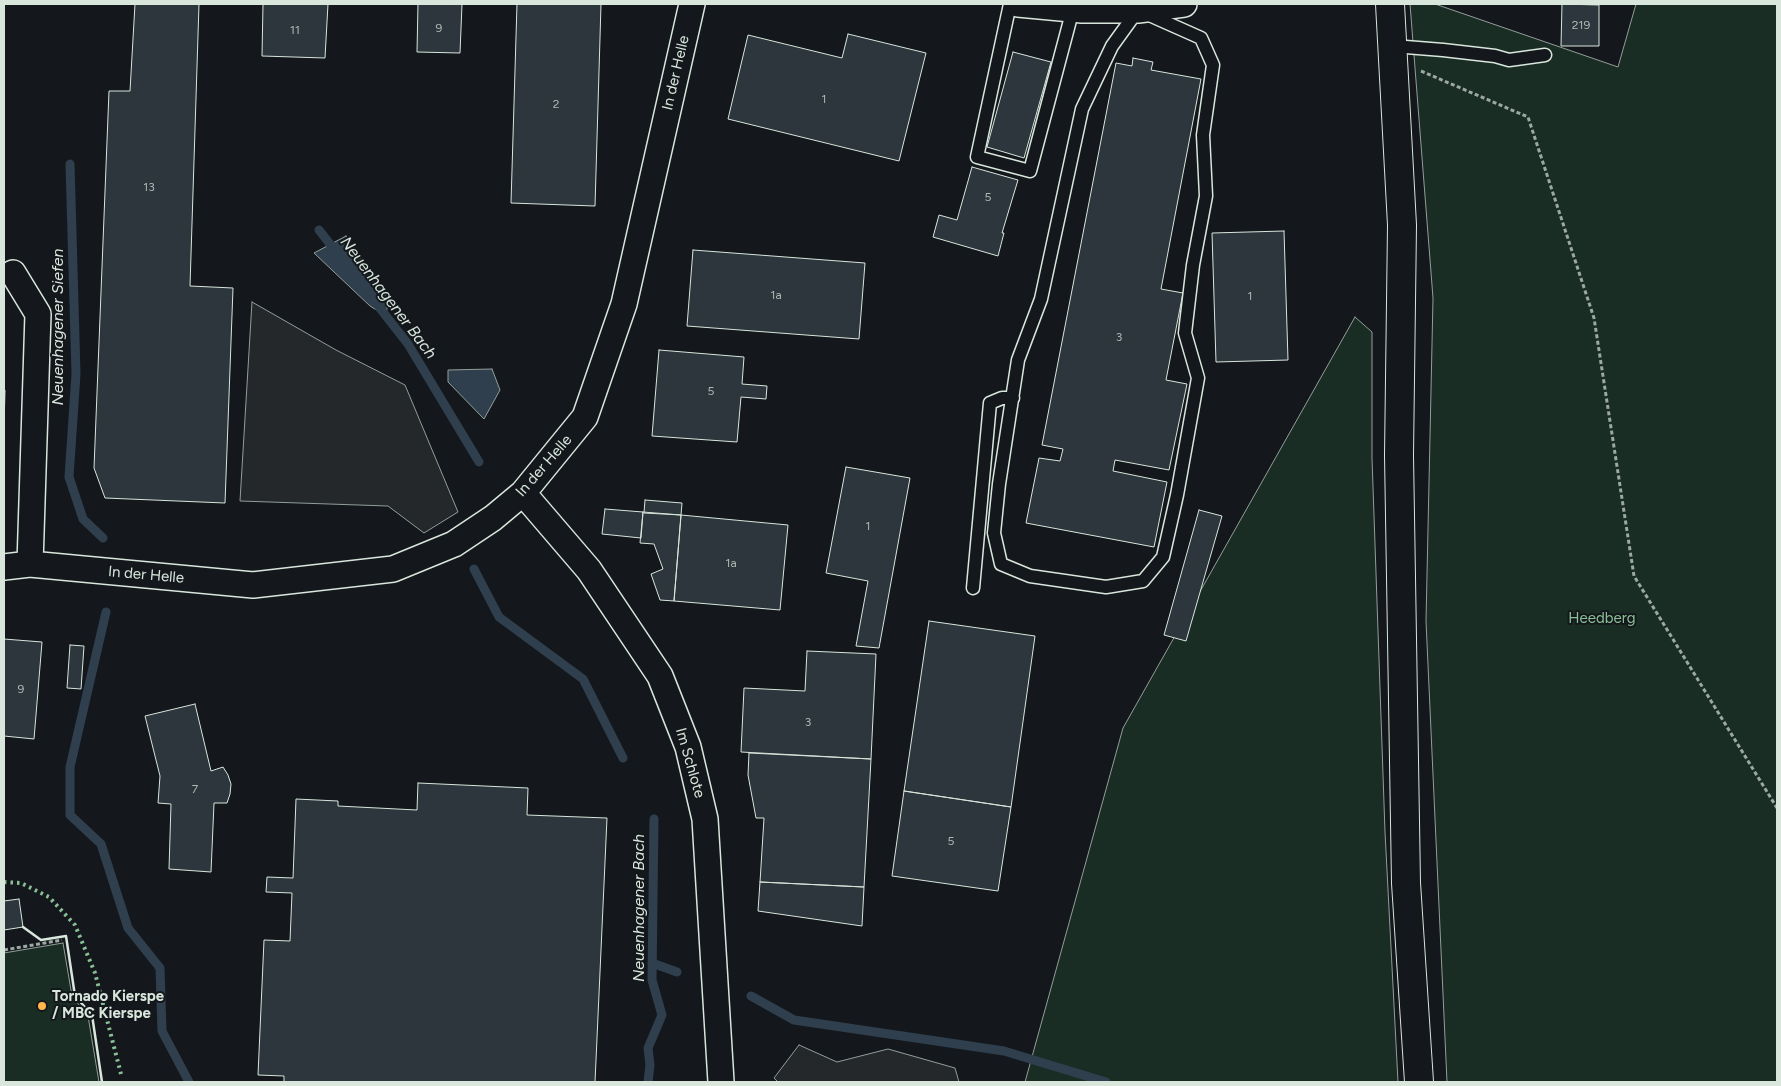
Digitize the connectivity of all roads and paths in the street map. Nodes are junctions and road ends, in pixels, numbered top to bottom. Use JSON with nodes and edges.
{"nodes":[{"id":1,"x":692,"y":4,"type":"edge"},
{"id":2,"x":1010,"y":4,"type":"edge"},
{"id":3,"x":1018,"y":4,"type":"edge"},
{"id":4,"x":1184,"y":4,"type":"edge"},
{"id":5,"x":1390,"y":4,"type":"edge"},
{"id":6,"x":1073,"y":9,"type":"junction"},
{"id":7,"x":1138,"y":10,"type":"junction"},
{"id":8,"x":1393,"y":52,"type":"junction"},
{"id":9,"x":1545,"y":55,"type":"dead end"},
{"id":10,"x":13,"y":273,"type":"dead end"},
{"id":11,"x":1013,"y":398,"type":"junction"},
{"id":12,"x":523,"y":493,"type":"junction"},
{"id":13,"x":30,"y":564,"type":"junction"},
{"id":14,"x":4,"y":567,"type":"edge"},
{"id":15,"x":973,"y":588,"type":"dead end"},
{"id":16,"x":1777,"y":808,"type":"edge"},
{"id":17,"x":62,"y":940,"type":"dead end"},
{"id":18,"x":4,"y":950,"type":"edge"},
{"id":19,"x":721,"y":1082,"type":"edge"},
{"id":20,"x":1419,"y":1082,"type":"edge"}],
"edges":[{"from":1,"to":12,"type":"street","name":"In der Helle"},
{"from":2,"to":6,"type":"lane"},
{"from":3,"to":6,"type":"street"},
{"from":4,"to":7,"type":"street"},
{"from":5,"to":8,"type":"main road"},
{"from":6,"to":7,"type":"street"},
{"from":7,"to":11,"type":"lane"},
{"from":7,"to":11,"type":"lane"},
{"from":8,"to":9,"type":"lane"},
{"from":8,"to":16,"type":"path"},
{"from":8,"to":20,"type":"main road"},
{"from":10,"to":13,"type":"street"},
{"from":11,"to":15,"type":"lane"},
{"from":12,"to":13,"type":"street","name":"In der Helle"},
{"from":12,"to":19,"type":"street","name":"Im Schlote"},
{"from":13,"to":14,"type":"street","name":"In der Helle"},
{"from":17,"to":18,"type":"path"}]}
